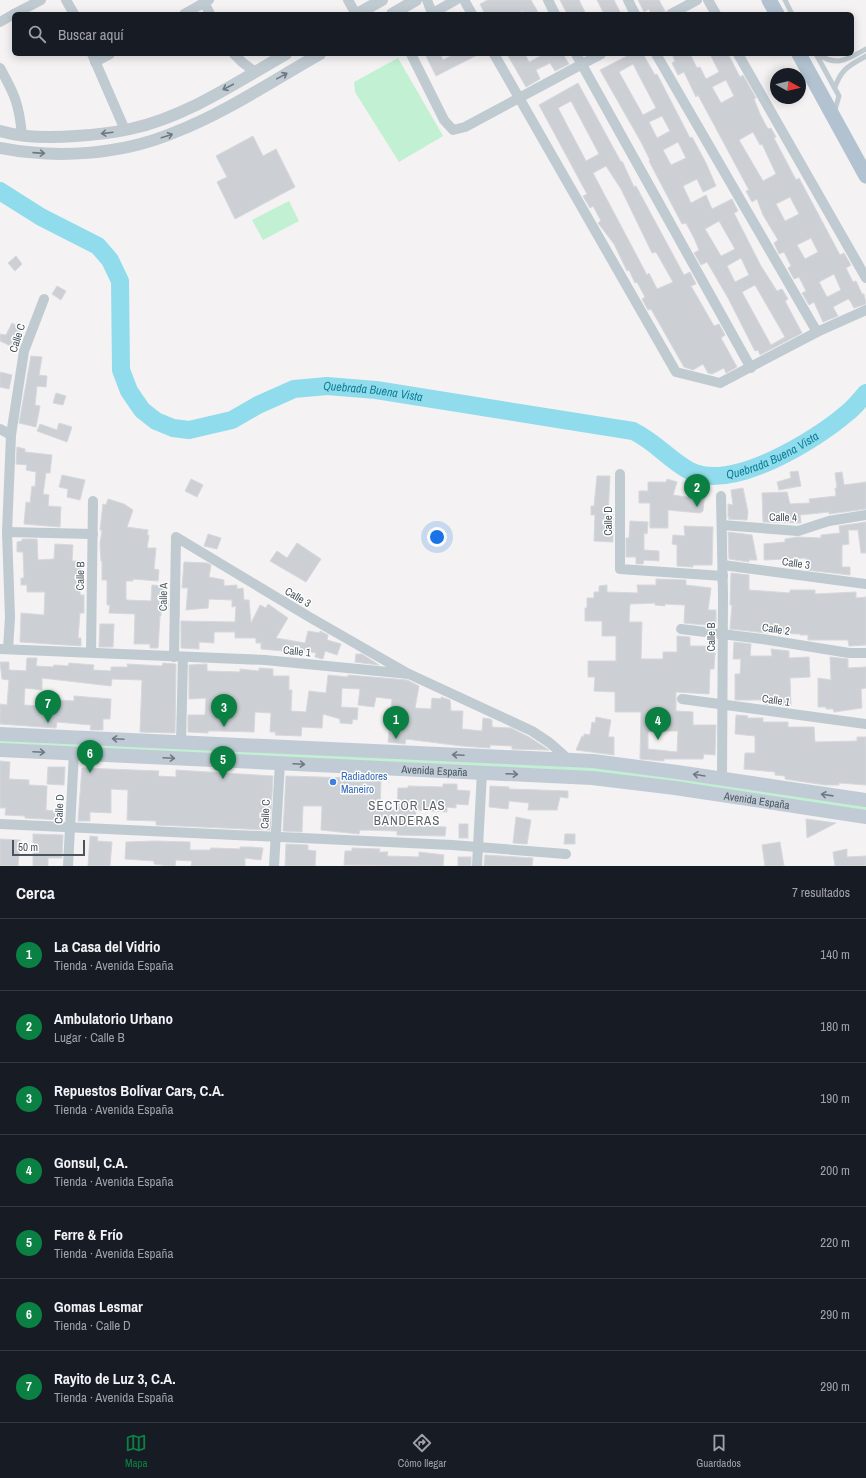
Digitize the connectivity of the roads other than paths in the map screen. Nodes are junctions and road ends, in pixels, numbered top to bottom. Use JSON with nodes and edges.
{"nodes":[{"id":1,"x":40,"y":0,"type":"edge"},
{"id":2,"x":66,"y":0,"type":"edge"},
{"id":3,"x":348,"y":0,"type":"edge"},
{"id":4,"x":382,"y":0,"type":"edge"},
{"id":5,"x":416,"y":0,"type":"edge"},
{"id":6,"x":427,"y":0,"type":"edge"},
{"id":7,"x":456,"y":0,"type":"edge"},
{"id":8,"x":464,"y":0,"type":"edge"},
{"id":9,"x":548,"y":0,"type":"edge"},
{"id":10,"x":628,"y":0,"type":"edge"},
{"id":11,"x":697,"y":0,"type":"edge"},
{"id":12,"x":708,"y":0,"type":"edge"},
{"id":13,"x":769,"y":0,"type":"edge"},
{"id":14,"x":785,"y":0,"type":"edge"},
{"id":15,"x":205,"y":1,"type":"edge"},
{"id":16,"x":18,"y":12,"type":"edge"},
{"id":17,"x":73,"y":12,"type":"edge"},
{"id":18,"x":187,"y":12,"type":"edge"},
{"id":19,"x":209,"y":12,"type":"edge"},
{"id":20,"x":356,"y":12,"type":"edge"},
{"id":21,"x":361,"y":12,"type":"edge"},
{"id":22,"x":395,"y":12,"type":"edge"},
{"id":23,"x":431,"y":12,"type":"edge"},
{"id":24,"x":435,"y":12,"type":"edge"},
{"id":25,"x":471,"y":12,"type":"edge"},
{"id":26,"x":554,"y":12,"type":"edge"},
{"id":27,"x":634,"y":12,"type":"edge"},
{"id":28,"x":675,"y":12,"type":"edge"},
{"id":29,"x":715,"y":12,"type":"edge"},
{"id":30,"x":776,"y":12,"type":"edge"},
{"id":31,"x":791,"y":12,"type":"edge"},
{"id":32,"x":12,"y":15,"type":"edge"},
{"id":33,"x":0,"y":22,"type":"edge"},
{"id":34,"x":866,"y":49,"type":"edge"},
{"id":35,"x":236,"y":56,"type":"edge"},
{"id":36,"x":283,"y":56,"type":"edge"},
{"id":37,"x":316,"y":56,"type":"edge"},
{"id":38,"x":412,"y":56,"type":"edge"},
{"id":39,"x":495,"y":56,"type":"edge"},
{"id":40,"x":577,"y":56,"type":"edge"},
{"id":41,"x":598,"y":56,"type":"edge"},
{"id":42,"x":657,"y":56,"type":"edge"},
{"id":43,"x":739,"y":56,"type":"edge"},
{"id":44,"x":800,"y":56,"type":"edge"},
{"id":45,"x":817,"y":56,"type":"edge"},
{"id":46,"x":819,"y":56,"type":"edge"},
{"id":47,"x":853,"y":56,"type":"edge"},
{"id":48,"x":854,"y":56,"type":"edge"},
{"id":49,"x":866,"y":56,"type":"edge"},
{"id":50,"x":94,"y":58,"type":"edge"},
{"id":51,"x":582,"y":66,"type":"junction"},
{"id":52,"x":0,"y":68,"type":"edge"},
{"id":53,"x":255,"y":72,"type":"junction"},
{"id":54,"x":835,"y":87,"type":"junction"},
{"id":55,"x":518,"y":100,"type":"junction"},
{"id":56,"x":833,"y":116,"type":"junction"},
{"id":57,"x":125,"y":130,"type":"junction"},
{"id":58,"x":0,"y":131,"type":"edge"},
{"id":59,"x":22,"y":135,"type":"junction"},
{"id":60,"x":0,"y":148,"type":"edge"},
{"id":61,"x":866,"y":176,"type":"edge"},
{"id":62,"x":866,"y":278,"type":"edge"},
{"id":63,"x":44,"y":299,"type":"dead end"},
{"id":64,"x":866,"y":310,"type":"edge"},
{"id":65,"x":817,"y":332,"type":"junction"},
{"id":66,"x":751,"y":368,"type":"junction"},
{"id":67,"x":0,"y":429,"type":"edge"},
{"id":68,"x":11,"y":435,"type":"junction"},
{"id":69,"x":620,"y":474,"type":"dead end"},
{"id":70,"x":721,"y":496,"type":"dead end"},
{"id":71,"x":93,"y":500,"type":"dead end"},
{"id":72,"x":866,"y":515,"type":"edge"},
{"id":73,"x":722,"y":525,"type":"junction"},
{"id":74,"x":7,"y":532,"type":"junction"},
{"id":75,"x":93,"y":534,"type":"junction"},
{"id":76,"x":176,"y":537,"type":"joint"},
{"id":77,"x":723,"y":565,"type":"junction"},
{"id":78,"x":723,"y":576,"type":"junction"},
{"id":79,"x":866,"y":584,"type":"edge"},
{"id":80,"x":681,"y":630,"type":"dead end"},
{"id":81,"x":723,"y":634,"type":"junction"},
{"id":82,"x":4,"y":649,"type":"edge"},
{"id":83,"x":90,"y":652,"type":"junction"},
{"id":84,"x":866,"y":653,"type":"edge"},
{"id":85,"x":178,"y":657,"type":"junction"},
{"id":86,"x":409,"y":674,"type":"junction"},
{"id":87,"x":682,"y":699,"type":"dead end"},
{"id":88,"x":723,"y":705,"type":"junction"},
{"id":89,"x":866,"y":724,"type":"edge"},
{"id":90,"x":0,"y":734,"type":"edge"},
{"id":91,"x":181,"y":742,"type":"junction"},
{"id":92,"x":0,"y":750,"type":"edge"},
{"id":93,"x":74,"y":754,"type":"junction"},
{"id":94,"x":569,"y":760,"type":"junction"},
{"id":95,"x":280,"y":763,"type":"junction"},
{"id":96,"x":482,"y":772,"type":"junction"},
{"id":97,"x":722,"y":779,"type":"junction"},
{"id":98,"x":866,"y":800,"type":"edge"},
{"id":99,"x":866,"y":817,"type":"edge"},
{"id":100,"x":0,"y":824,"type":"edge"},
{"id":101,"x":70,"y":827,"type":"junction"},
{"id":102,"x":276,"y":836,"type":"junction"},
{"id":103,"x":478,"y":847,"type":"junction"},
{"id":104,"x":566,"y":854,"type":"dead end"},
{"id":105,"x":68,"y":866,"type":"edge"},
{"id":106,"x":274,"y":866,"type":"edge"},
{"id":107,"x":477,"y":866,"type":"edge"}],
"edges":[{"from":1,"to":16,"type":"street"},
{"from":2,"to":17,"type":"street"},
{"from":3,"to":20,"type":"street"},
{"from":4,"to":21,"type":"street"},
{"from":5,"to":22,"type":"street"},
{"from":6,"to":23,"type":"street"},
{"from":7,"to":24,"type":"street"},
{"from":8,"to":25,"type":"street"},
{"from":9,"to":26,"type":"street"},
{"from":10,"to":27,"type":"street"},
{"from":11,"to":28,"type":"street"},
{"from":12,"to":29,"type":"street"},
{"from":13,"to":30,"type":"main road"},
{"from":14,"to":31,"type":"lane"},
{"from":15,"to":18,"type":"street"},
{"from":15,"to":19,"type":"street"},
{"from":32,"to":33,"type":"street"},
{"from":34,"to":48,"type":"lane"},
{"from":35,"to":53,"type":"street"},
{"from":36,"to":53,"type":"street"},
{"from":60,"to":37,"type":"street","one_way":true},
{"from":38,"to":55,"type":"street"},
{"from":39,"to":55,"type":"street"},
{"from":40,"to":51,"type":"street"},
{"from":41,"to":51,"type":"street"},
{"from":42,"to":65,"type":"street"},
{"from":43,"to":62,"type":"street"},
{"from":44,"to":56,"type":"main road"},
{"from":45,"to":54,"type":"lane"},
{"from":46,"to":47,"type":"lane"},
{"from":49,"to":54,"type":"lane"},
{"from":50,"to":57,"type":"street"},
{"from":51,"to":55,"type":"street"},
{"from":51,"to":66,"type":"street"},
{"from":52,"to":59,"type":"street"},
{"from":53,"to":57,"type":"street","one_way":true},
{"from":54,"to":56,"type":"lane"},
{"from":55,"to":66,"type":"street"},
{"from":56,"to":61,"type":"main road"},
{"from":57,"to":59,"type":"street","one_way":true},
{"from":58,"to":59,"type":"street"},
{"from":63,"to":68,"type":"street","name":"Calle C"},
{"from":64,"to":65,"type":"street"},
{"from":65,"to":66,"type":"street"},
{"from":67,"to":68,"type":"street"},
{"from":68,"to":74,"type":"street","name":"Calle C"},
{"from":69,"to":78,"type":"street","name":"Calle D"},
{"from":70,"to":73,"type":"street","name":"Calle B"},
{"from":71,"to":75,"type":"street","name":"Calle B"},
{"from":72,"to":73,"type":"street","name":"Calle 4"},
{"from":73,"to":77,"type":"street","name":"Calle B"},
{"from":74,"to":75,"type":"street"},
{"from":74,"to":82,"type":"street","name":"Calle C"},
{"from":75,"to":83,"type":"street","name":"Calle B"},
{"from":76,"to":85,"type":"street","name":"Calle A"},
{"from":76,"to":86,"type":"street","name":"Calle 3"},
{"from":77,"to":78,"type":"street","name":"Calle B"},
{"from":77,"to":79,"type":"street","name":"Calle 3"},
{"from":78,"to":81,"type":"street","name":"Calle B"},
{"from":80,"to":81,"type":"street","name":"Calle 2"},
{"from":81,"to":84,"type":"street","name":"Calle 2"},
{"from":81,"to":88,"type":"street","name":"Calle B"},
{"from":82,"to":83,"type":"street","name":"Calle 1"},
{"from":83,"to":85,"type":"street","name":"Calle 1"},
{"from":85,"to":86,"type":"street","name":"Calle 1"},
{"from":85,"to":91,"type":"street","name":"Calle A"},
{"from":86,"to":94,"type":"street","name":"Calle 1"},
{"from":87,"to":88,"type":"street","name":"Calle 1"},
{"from":88,"to":89,"type":"street","name":"Calle 1"},
{"from":88,"to":97,"type":"street","name":"Calle B"},
{"from":91,"to":90,"type":"main road","name":"Avenida España","one_way":true},
{"from":94,"to":91,"type":"main road","name":"Avenida España","one_way":true},
{"from":92,"to":93,"type":"main road","name":"Avenida España","one_way":true},
{"from":93,"to":95,"type":"main road","name":"Avenida España","one_way":true},
{"from":93,"to":101,"type":"street","name":"Calle D"},
{"from":97,"to":94,"type":"main road","name":"Avenida España","one_way":true},
{"from":95,"to":96,"type":"main road","name":"Avenida España","one_way":true},
{"from":95,"to":102,"type":"street","name":"Calle C"},
{"from":96,"to":99,"type":"main road","name":"Avenida España","one_way":true},
{"from":96,"to":103,"type":"street"},
{"from":98,"to":97,"type":"main road","name":"Avenida España","one_way":true},
{"from":100,"to":101,"type":"street"},
{"from":101,"to":102,"type":"street"},
{"from":101,"to":105,"type":"street","name":"Calle D"},
{"from":102,"to":103,"type":"street"},
{"from":102,"to":106,"type":"street","name":"Calle C"},
{"from":103,"to":104,"type":"street"},
{"from":103,"to":107,"type":"street"}]}
